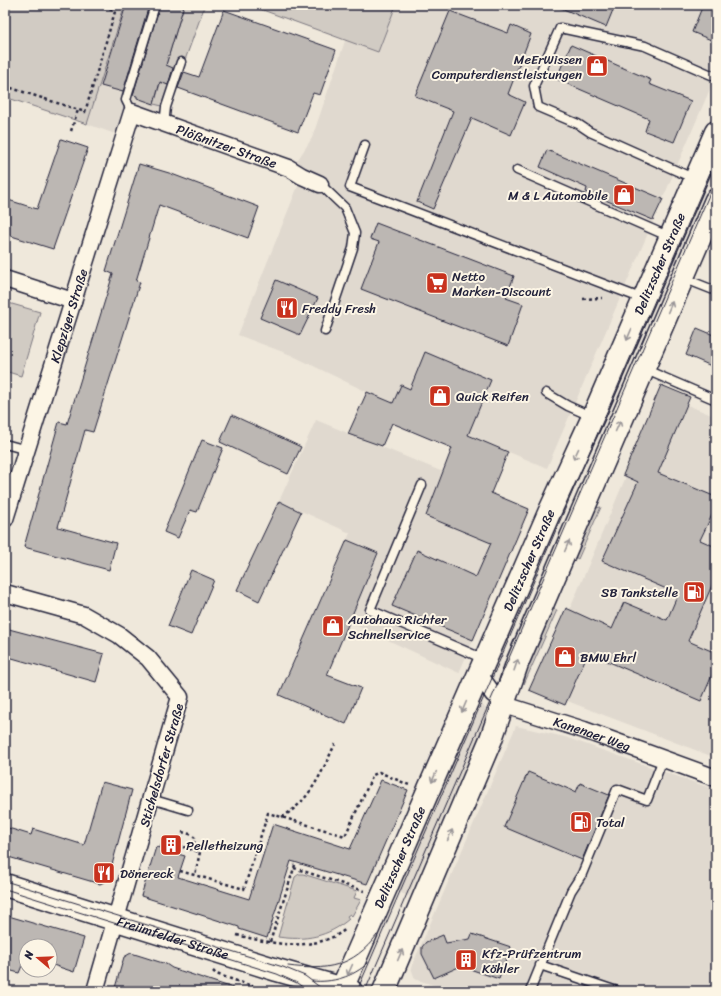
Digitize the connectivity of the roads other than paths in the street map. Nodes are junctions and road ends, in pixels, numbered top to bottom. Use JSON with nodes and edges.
{"nodes":[{"id":1,"x":155,"y":5,"type":"edge"},
{"id":2,"x":181,"y":62,"type":"dead end"},
{"id":3,"x":716,"y":77,"type":"edge"},
{"id":4,"x":132,"y":112,"type":"junction"},
{"id":5,"x":164,"y":120,"type":"junction"},
{"id":6,"x":716,"y":132,"type":"edge"},
{"id":7,"x":366,"y":145,"type":"dead end"},
{"id":8,"x":294,"y":163,"type":"dead end"},
{"id":9,"x":517,"y":170,"type":"dead end"},
{"id":10,"x":696,"y":180,"type":"junction"},
{"id":11,"x":320,"y":184,"type":"joint"},
{"id":12,"x":716,"y":200,"type":"edge"},
{"id":13,"x":671,"y":238,"type":"junction"},
{"id":14,"x":682,"y":277,"type":"junction"},
{"id":15,"x":5,"y":279,"type":"edge"},
{"id":16,"x":716,"y":291,"type":"edge"},
{"id":17,"x":644,"y":299,"type":"junction"},
{"id":18,"x":73,"y":301,"type":"junction"},
{"id":19,"x":325,"y":330,"type":"dead end"},
{"id":20,"x":643,"y":369,"type":"junction"},
{"id":21,"x":546,"y":393,"type":"dead end"},
{"id":22,"x":716,"y":400,"type":"edge"},
{"id":23,"x":593,"y":417,"type":"junction"},
{"id":24,"x":5,"y":444,"type":"edge"},
{"id":25,"x":27,"y":450,"type":"junction"},
{"id":26,"x":11,"y":479,"type":"edge"},
{"id":27,"x":422,"y":485,"type":"dead end"},
{"id":28,"x":5,"y":519,"type":"edge"},
{"id":29,"x":5,"y":593,"type":"edge"},
{"id":30,"x":482,"y":666,"type":"junction"},
{"id":31,"x":504,"y":703,"type":"junction"},
{"id":32,"x":663,"y":759,"type":"junction"},
{"id":33,"x":716,"y":778,"type":"edge"},
{"id":34,"x":151,"y":799,"type":"junction"},
{"id":35,"x":188,"y":810,"type":"dead end"},
{"id":36,"x":5,"y":885,"type":"edge"},
{"id":37,"x":116,"y":919,"type":"junction"},
{"id":38,"x":540,"y":965,"type":"junction"},
{"id":39,"x":344,"y":990,"type":"edge"},
{"id":40,"x":95,"y":991,"type":"edge"},
{"id":41,"x":384,"y":991,"type":"edge"},
{"id":42,"x":530,"y":991,"type":"edge"},
{"id":43,"x":617,"y":991,"type":"edge"}],
"edges":[{"from":1,"to":4,"type":"lane"},
{"from":2,"to":5,"type":"lane"},
{"from":3,"to":10,"type":"lane"},
{"from":4,"to":5,"type":"street","name":"Plößnitzer Straße"},
{"from":4,"to":18,"type":"street","name":"Klepziger Straße"},
{"from":5,"to":8,"type":"lane"},
{"from":5,"to":11,"type":"street","name":"Plößnitzer Straße"},
{"from":6,"to":10,"type":"main road","name":"Delitzscher Straße"},
{"from":7,"to":17,"type":"lane"},
{"from":9,"to":13,"type":"lane"},
{"from":10,"to":13,"type":"main road","name":"Delitzscher Straße"},
{"from":11,"to":19,"type":"lane"},
{"from":12,"to":14,"type":"main road","name":"Delitzscher Straße"},
{"from":13,"to":17,"type":"main road","name":"Delitzscher Straße"},
{"from":14,"to":16,"type":"lane"},
{"from":20,"to":14,"type":"main road","name":"Delitzscher Straße","one_way":true},
{"from":15,"to":18,"type":"street"},
{"from":17,"to":23,"type":"main road","name":"Delitzscher Straße","one_way":true},
{"from":18,"to":25,"type":"street","name":"Klepziger Straße"},
{"from":20,"to":22,"type":"lane"},
{"from":31,"to":20,"type":"main road","name":"Delitzscher Straße","one_way":true},
{"from":21,"to":23,"type":"lane"},
{"from":23,"to":30,"type":"main road","name":"Delitzscher Straße","one_way":true},
{"from":24,"to":25,"type":"lane"},
{"from":25,"to":26,"type":"street","name":"Klepziger Straße"},
{"from":26,"to":28,"type":"street","name":"Klepziger Straße"},
{"from":27,"to":30,"type":"lane"},
{"from":29,"to":34,"type":"street","name":"Stichelsdorfer Straße"},
{"from":30,"to":31,"type":"street","name":"Kanenaer Weg"},
{"from":30,"to":39,"type":"main road","name":"Delitzscher Straße","one_way":true},
{"from":31,"to":32,"type":"street","name":"Kanenaer Weg"},
{"from":41,"to":31,"type":"main road","name":"Delitzscher Straße","one_way":true},
{"from":32,"to":33,"type":"street","name":"Kanenaer Weg"},
{"from":32,"to":38,"type":"lane"},
{"from":34,"to":35,"type":"lane"},
{"from":34,"to":37,"type":"street","name":"Stichelsdorfer Straße"},
{"from":36,"to":37,"type":"main road","name":"Freiimfelder Straße"},
{"from":37,"to":39,"type":"main road","name":"Freiimfelder Straße"},
{"from":37,"to":40,"type":"street","name":"Stichelsdorfer Straße"},
{"from":38,"to":42,"type":"lane"},
{"from":38,"to":43,"type":"lane"}]}
